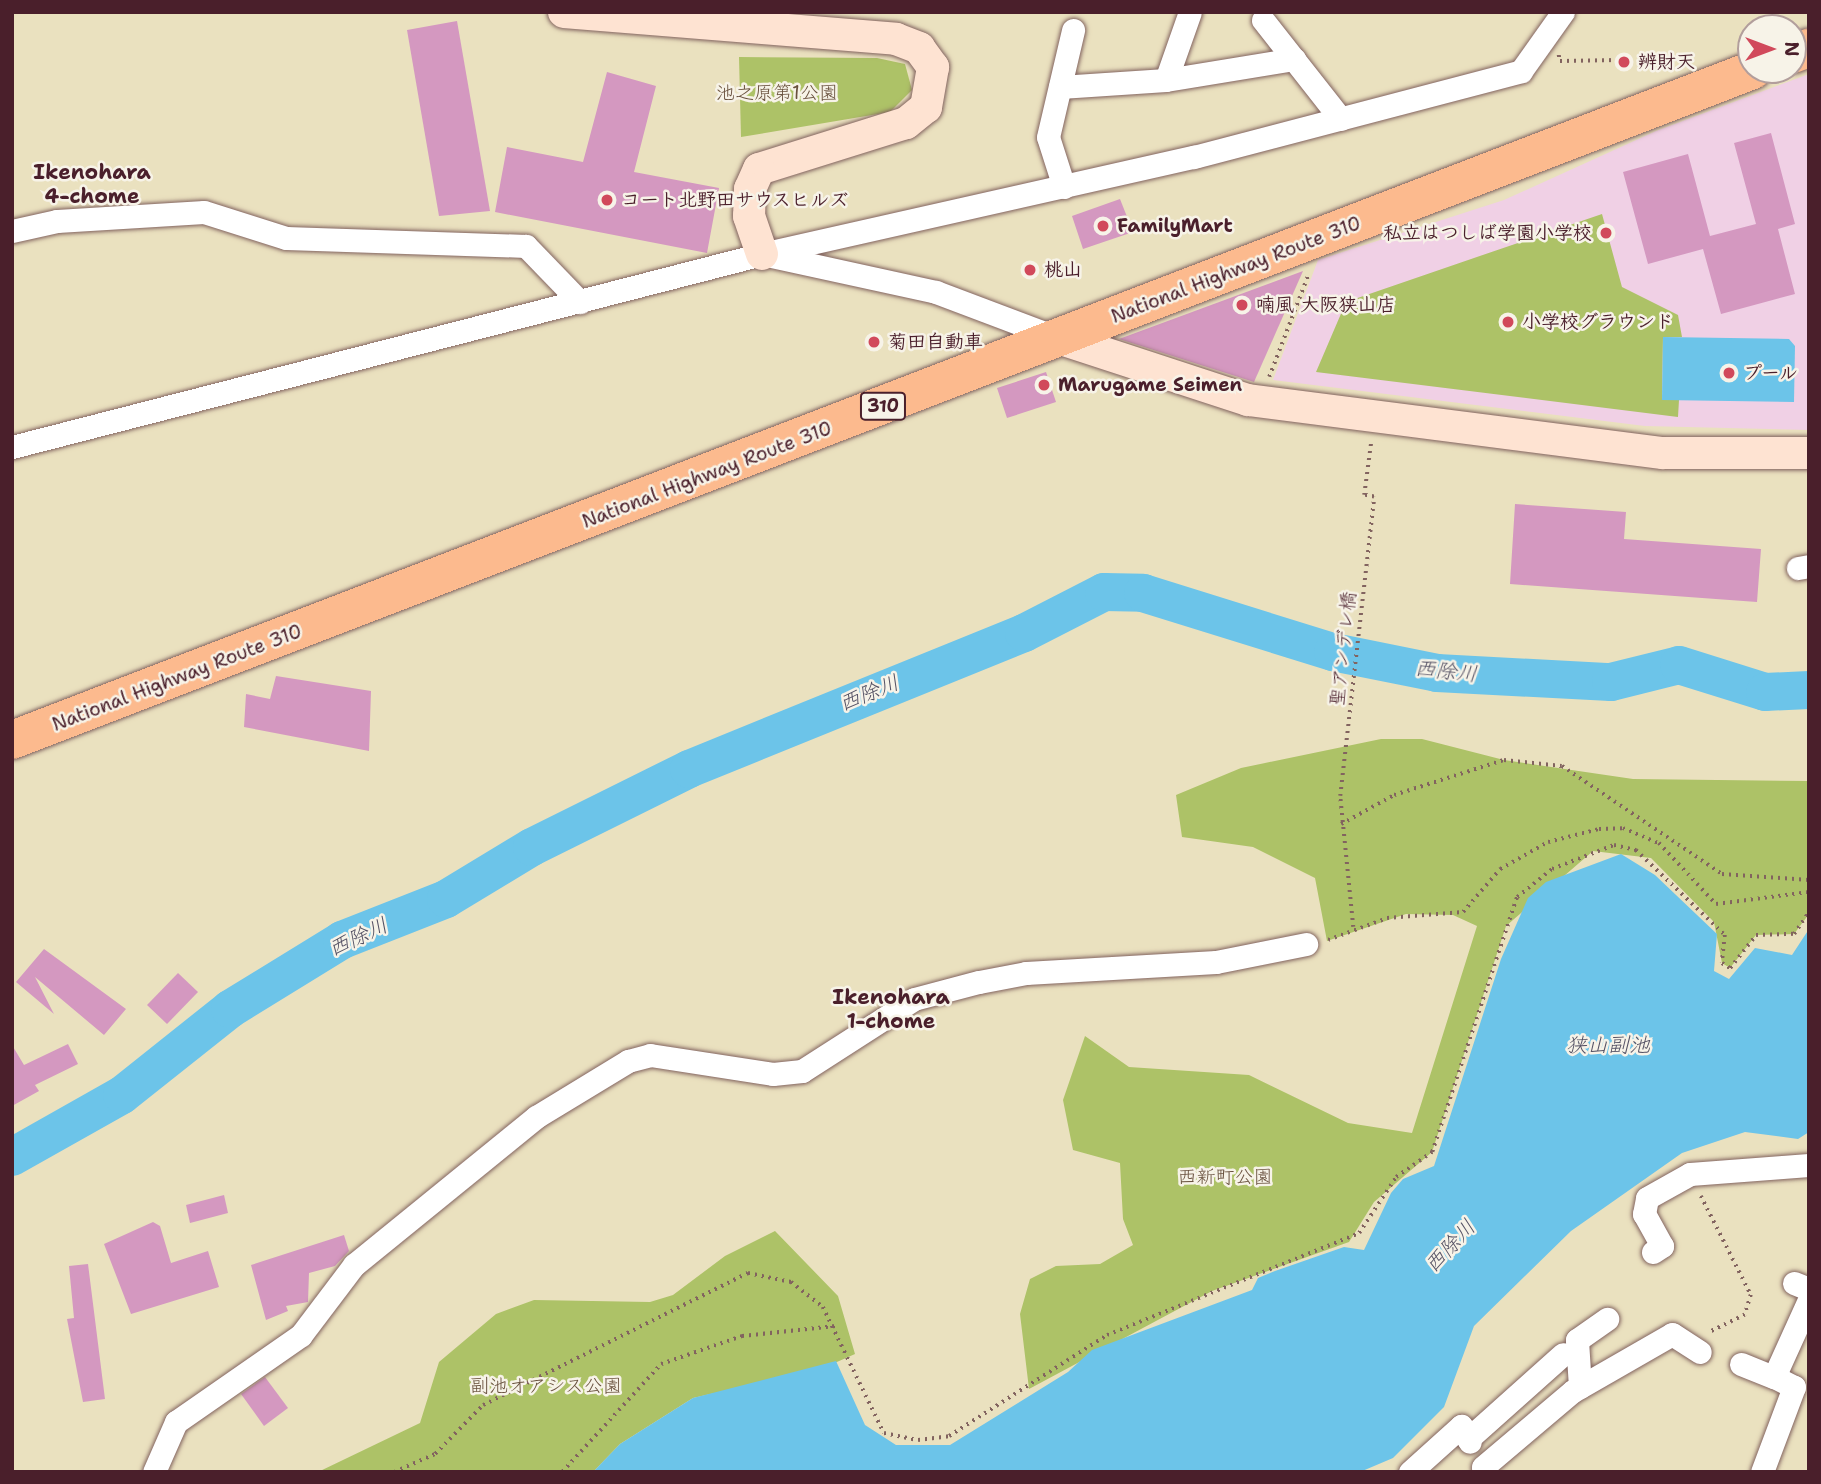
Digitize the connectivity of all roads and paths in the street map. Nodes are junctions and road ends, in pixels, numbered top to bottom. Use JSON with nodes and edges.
{"nodes":[{"id":1,"x":564,"y":12,"type":"edge"},
{"id":2,"x":1190,"y":12,"type":"edge"},
{"id":3,"x":1563,"y":12,"type":"edge"},
{"id":4,"x":1263,"y":20,"type":"dead end"},
{"id":5,"x":1073,"y":30,"type":"dead end"},
{"id":6,"x":1294,"y":59,"type":"junction"},
{"id":7,"x":1619,"y":60,"type":"dead end"},
{"id":8,"x":1560,"y":61,"type":"dead end"},
{"id":9,"x":1737,"y":76,"type":"edge"},
{"id":10,"x":1166,"y":80,"type":"junction"},
{"id":11,"x":1060,"y":87,"type":"junction"},
{"id":12,"x":1341,"y":119,"type":"junction"},
{"id":13,"x":1064,"y":187,"type":"junction"},
{"id":14,"x":12,"y":231,"type":"edge"},
{"id":15,"x":762,"y":254,"type":"junction"},
{"id":16,"x":1302,"y":292,"type":"dead end"},
{"id":17,"x":580,"y":302,"type":"junction"},
{"id":18,"x":1058,"y":338,"type":"junction"},
{"id":19,"x":1259,"y":402,"type":"junction"},
{"id":20,"x":1374,"y":416,"type":"junction"},
{"id":21,"x":12,"y":447,"type":"edge"},
{"id":22,"x":1809,"y":453,"type":"edge"},
{"id":23,"x":12,"y":740,"type":"edge"},
{"id":24,"x":1341,"y":824,"type":"junction"},
{"id":25,"x":1809,"y":880,"type":"edge"},
{"id":26,"x":1809,"y":892,"type":"edge"},
{"id":27,"x":1809,"y":912,"type":"edge"},
{"id":28,"x":1353,"y":928,"type":"junction"},
{"id":29,"x":1306,"y":944,"type":"joint"},
{"id":30,"x":1809,"y":1165,"type":"edge"},
{"id":31,"x":1690,"y":1174,"type":"junction"},
{"id":32,"x":1653,"y":1252,"type":"dead end"},
{"id":33,"x":1804,"y":1291,"type":"edge"},
{"id":34,"x":1607,"y":1319,"type":"dead end"},
{"id":35,"x":835,"y":1326,"type":"junction"},
{"id":36,"x":1693,"y":1348,"type":"joint"},
{"id":37,"x":1563,"y":1354,"type":"dead end"},
{"id":38,"x":1741,"y":1364,"type":"dead end"},
{"id":39,"x":1792,"y":1386,"type":"edge"},
{"id":40,"x":1580,"y":1387,"type":"junction"},
{"id":41,"x":1468,"y":1439,"type":"junction"},
{"id":42,"x":1761,"y":1456,"type":"edge"},
{"id":43,"x":1484,"y":1469,"type":"edge"},
{"id":44,"x":154,"y":1472,"type":"edge"},
{"id":45,"x":394,"y":1472,"type":"edge"},
{"id":46,"x":562,"y":1472,"type":"edge"},
{"id":47,"x":1410,"y":1472,"type":"edge"}],
"edges":[{"from":1,"to":15,"type":"street"},
{"from":2,"to":10,"type":"street"},
{"from":3,"to":12,"type":"street"},
{"from":4,"to":6,"type":"street"},
{"from":5,"to":11,"type":"street"},
{"from":6,"to":10,"type":"street"},
{"from":6,"to":12,"type":"street"},
{"from":7,"to":8,"type":"path"},
{"from":9,"to":18,"type":"highway","name":"National Highway Route 310","number":"310"},
{"from":10,"to":11,"type":"street"},
{"from":11,"to":13,"type":"street"},
{"from":12,"to":13,"type":"street"},
{"from":13,"to":15,"type":"street"},
{"from":14,"to":17,"type":"street"},
{"from":15,"to":17,"type":"street"},
{"from":15,"to":18,"type":"street"},
{"from":16,"to":19,"type":"path"},
{"from":17,"to":21,"type":"street"},
{"from":18,"to":19,"type":"street"},
{"from":18,"to":23,"type":"highway","name":"National Highway Route 310","number":"310"},
{"from":19,"to":20,"type":"street"},
{"from":20,"to":22,"type":"street"},
{"from":20,"to":24,"type":"path","name":"聖アンデレ橋"},
{"from":24,"to":25,"type":"path"},
{"from":24,"to":28,"type":"path","name":"聖アンデレ橋"},
{"from":26,"to":28,"type":"path"},
{"from":27,"to":35,"type":"path"},
{"from":28,"to":29,"type":"path"},
{"from":29,"to":44,"type":"street"},
{"from":30,"to":31,"type":"street"},
{"from":31,"to":32,"type":"street"},
{"from":31,"to":36,"type":"path"},
{"from":33,"to":39,"type":"street"},
{"from":34,"to":40,"type":"street"},
{"from":35,"to":45,"type":"path"},
{"from":35,"to":46,"type":"path"},
{"from":36,"to":40,"type":"street"},
{"from":37,"to":41,"type":"street"},
{"from":38,"to":39,"type":"street"},
{"from":39,"to":42,"type":"street"},
{"from":40,"to":43,"type":"street"},
{"from":41,"to":43,"type":"street"},
{"from":41,"to":47,"type":"street"}]}
